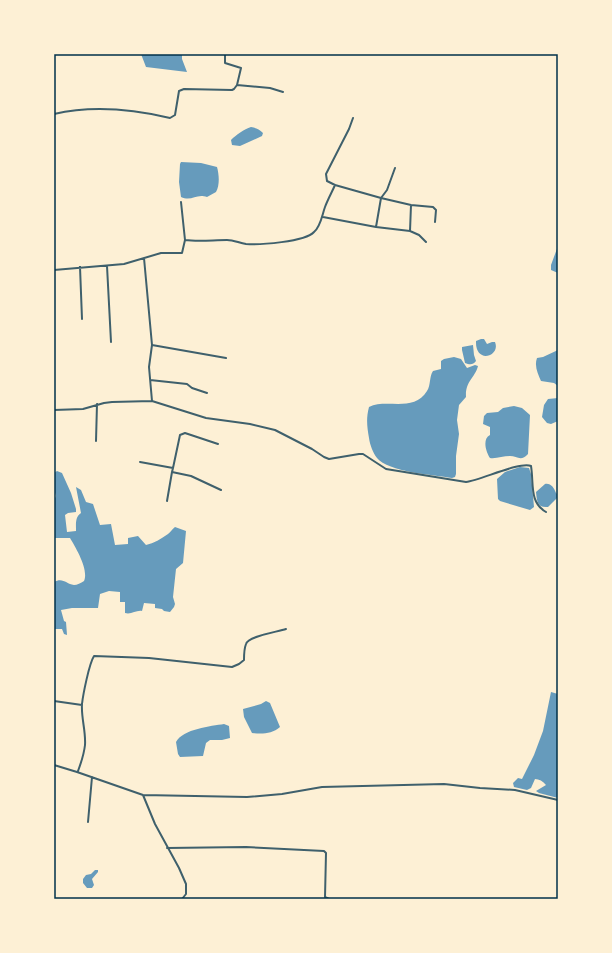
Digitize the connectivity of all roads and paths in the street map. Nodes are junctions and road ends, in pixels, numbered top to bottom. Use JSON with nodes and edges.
{"nodes":[{"id":1,"x":225,"y":54,"type":"edge"},
{"id":2,"x":237,"y":85,"type":"junction"},
{"id":3,"x":283,"y":92,"type":"dead end"},
{"id":4,"x":54,"y":114,"type":"edge"},
{"id":5,"x":353,"y":118,"type":"dead end"},
{"id":6,"x":395,"y":168,"type":"dead end"},
{"id":7,"x":335,"y":184,"type":"junction"},
{"id":8,"x":381,"y":198,"type":"junction"},
{"id":9,"x":181,"y":202,"type":"dead end"},
{"id":10,"x":411,"y":205,"type":"junction"},
{"id":11,"x":322,"y":217,"type":"junction"},
{"id":12,"x":435,"y":222,"type":"dead end"},
{"id":13,"x":376,"y":227,"type":"junction"},
{"id":14,"x":410,"y":231,"type":"junction"},
{"id":15,"x":185,"y":240,"type":"junction"},
{"id":16,"x":426,"y":242,"type":"dead end"},
{"id":17,"x":144,"y":258,"type":"junction"},
{"id":18,"x":107,"y":266,"type":"junction"},
{"id":19,"x":80,"y":267,"type":"junction"},
{"id":20,"x":54,"y":270,"type":"edge"},
{"id":21,"x":82,"y":319,"type":"dead end"},
{"id":22,"x":111,"y":342,"type":"dead end"},
{"id":23,"x":152,"y":345,"type":"junction"},
{"id":24,"x":226,"y":358,"type":"dead end"},
{"id":25,"x":150,"y":380,"type":"junction"},
{"id":26,"x":207,"y":392,"type":"dead end"},
{"id":27,"x":152,"y":401,"type":"junction"},
{"id":28,"x":98,"y":404,"type":"junction"},
{"id":29,"x":54,"y":410,"type":"edge"},
{"id":30,"x":96,"y":441,"type":"dead end"},
{"id":31,"x":218,"y":444,"type":"dead end"},
{"id":32,"x":140,"y":462,"type":"dead end"},
{"id":33,"x":173,"y":468,"type":"junction"},
{"id":34,"x":172,"y":472,"type":"junction"},
{"id":35,"x":221,"y":490,"type":"dead end"},
{"id":36,"x":167,"y":501,"type":"dead end"},
{"id":37,"x":546,"y":512,"type":"dead end"},
{"id":38,"x":286,"y":630,"type":"dead end"},
{"id":39,"x":54,"y":701,"type":"edge"},
{"id":40,"x":82,"y":705,"type":"junction"},
{"id":41,"x":54,"y":765,"type":"edge"},
{"id":42,"x":78,"y":772,"type":"junction"},
{"id":43,"x":92,"y":777,"type":"junction"},
{"id":44,"x":143,"y":795,"type":"junction"},
{"id":45,"x":558,"y":800,"type":"edge"},
{"id":46,"x":88,"y":822,"type":"dead end"},
{"id":47,"x":167,"y":848,"type":"junction"},
{"id":48,"x":182,"y":899,"type":"edge"},
{"id":49,"x":329,"y":899,"type":"edge"}],
"edges":[{"from":1,"to":2,"type":"street"},
{"from":2,"to":3,"type":"street"},
{"from":2,"to":4,"type":"street"},
{"from":5,"to":7,"type":"street"},
{"from":6,"to":8,"type":"street"},
{"from":7,"to":8,"type":"street"},
{"from":7,"to":11,"type":"street"},
{"from":8,"to":10,"type":"street"},
{"from":8,"to":13,"type":"street"},
{"from":9,"to":15,"type":"street"},
{"from":10,"to":12,"type":"street"},
{"from":10,"to":14,"type":"street"},
{"from":11,"to":13,"type":"street"},
{"from":11,"to":15,"type":"street"},
{"from":13,"to":14,"type":"street"},
{"from":14,"to":16,"type":"street"},
{"from":15,"to":17,"type":"street"},
{"from":17,"to":18,"type":"street"},
{"from":17,"to":23,"type":"street"},
{"from":18,"to":19,"type":"street"},
{"from":18,"to":22,"type":"street"},
{"from":19,"to":20,"type":"street"},
{"from":19,"to":21,"type":"street"},
{"from":23,"to":24,"type":"street"},
{"from":23,"to":25,"type":"street"},
{"from":25,"to":26,"type":"street"},
{"from":25,"to":27,"type":"street"},
{"from":27,"to":28,"type":"street"},
{"from":27,"to":37,"type":"street"},
{"from":28,"to":29,"type":"street"},
{"from":28,"to":30,"type":"street"},
{"from":31,"to":33,"type":"street"},
{"from":32,"to":33,"type":"street"},
{"from":33,"to":34,"type":"street"},
{"from":34,"to":35,"type":"street"},
{"from":34,"to":36,"type":"street"},
{"from":38,"to":40,"type":"street"},
{"from":39,"to":40,"type":"street"},
{"from":40,"to":42,"type":"street"},
{"from":41,"to":42,"type":"street"},
{"from":42,"to":43,"type":"street"},
{"from":43,"to":44,"type":"street"},
{"from":43,"to":46,"type":"street"},
{"from":44,"to":45,"type":"street"},
{"from":44,"to":47,"type":"street"},
{"from":47,"to":48,"type":"street"},
{"from":47,"to":49,"type":"street"}]}
